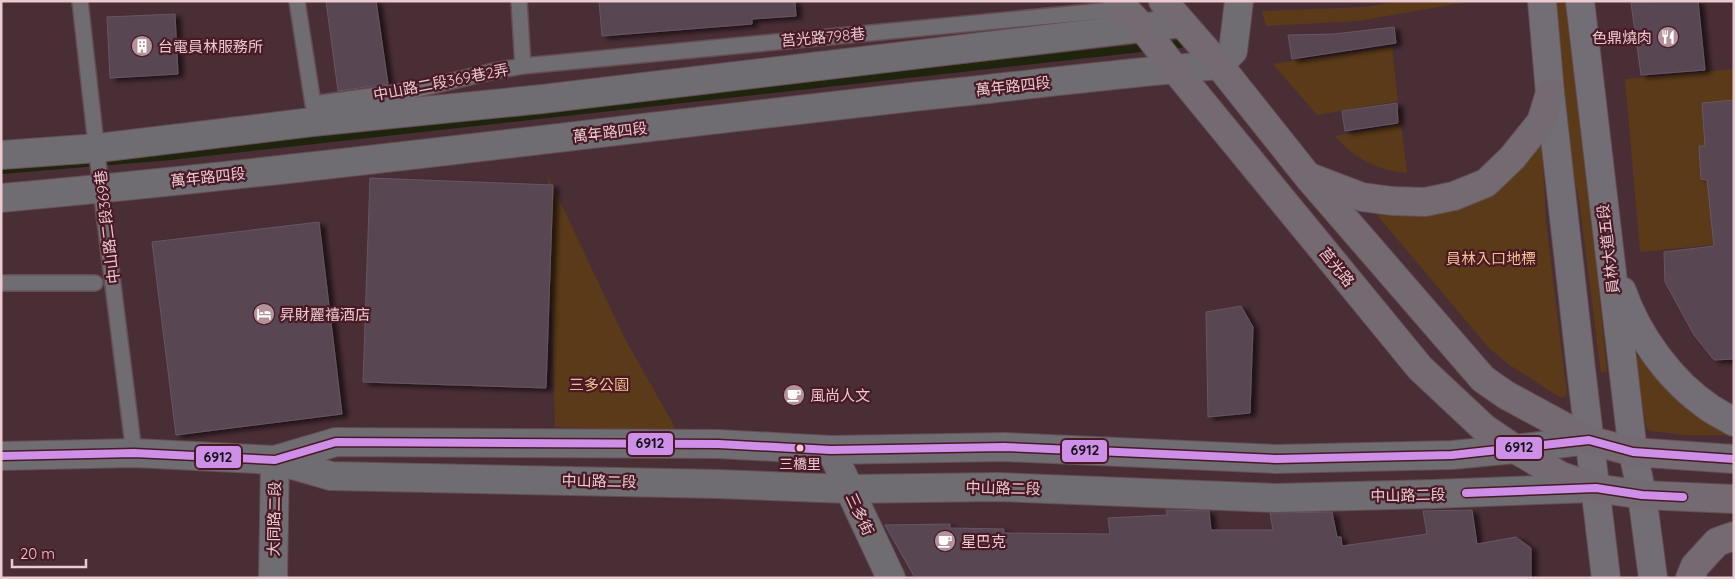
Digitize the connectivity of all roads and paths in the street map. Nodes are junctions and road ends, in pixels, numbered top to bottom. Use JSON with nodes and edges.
{"nodes":[{"id":1,"x":80,"y":1,"type":"edge"},
{"id":2,"x":297,"y":1,"type":"edge"},
{"id":3,"x":519,"y":1,"type":"edge"},
{"id":4,"x":1163,"y":1,"type":"edge"},
{"id":5,"x":1239,"y":1,"type":"edge"},
{"id":6,"x":1542,"y":1,"type":"edge"},
{"id":7,"x":1580,"y":1,"type":"edge"},
{"id":8,"x":1120,"y":5,"type":"edge"},
{"id":9,"x":1181,"y":23,"type":"junction"},
{"id":10,"x":1143,"y":28,"type":"junction"},
{"id":11,"x":1219,"y":64,"type":"junction"},
{"id":12,"x":523,"y":66,"type":"junction"},
{"id":13,"x":1174,"y":68,"type":"junction"},
{"id":14,"x":1550,"y":93,"type":"junction"},
{"id":15,"x":98,"y":148,"type":"junction"},
{"id":16,"x":1,"y":156,"type":"edge"},
{"id":17,"x":1310,"y":178,"type":"junction"},
{"id":18,"x":102,"y":189,"type":"junction"},
{"id":19,"x":1,"y":198,"type":"edge"},
{"id":20,"x":1606,"y":232,"type":"junction"},
{"id":21,"x":1,"y":283,"type":"edge"},
{"id":22,"x":95,"y":283,"type":"dead end"},
{"id":23,"x":1734,"y":422,"type":"edge"},
{"id":24,"x":1589,"y":440,"type":"junction"},
{"id":25,"x":1515,"y":449,"type":"junction"},
{"id":26,"x":831,"y":450,"type":"junction"},
{"id":27,"x":1633,"y":452,"type":"junction"},
{"id":28,"x":134,"y":453,"type":"junction"},
{"id":29,"x":1,"y":456,"type":"edge"},
{"id":30,"x":1734,"y":459,"type":"edge"},
{"id":31,"x":275,"y":460,"type":"junction"},
{"id":32,"x":1596,"y":488,"type":"junction"},
{"id":33,"x":849,"y":489,"type":"junction"},
{"id":34,"x":1642,"y":495,"type":"junction"},
{"id":35,"x":1734,"y":499,"type":"edge"},
{"id":36,"x":1734,"y":536,"type":"edge"},
{"id":37,"x":273,"y":578,"type":"edge"},
{"id":38,"x":891,"y":578,"type":"edge"},
{"id":39,"x":1606,"y":578,"type":"edge"},
{"id":40,"x":1653,"y":578,"type":"edge"},
{"id":41,"x":1690,"y":578,"type":"edge"}],
"edges":[{"from":1,"to":15,"type":"lane","name":"中山路二段369巷"},
{"from":2,"to":12,"type":"lane","name":"中山路二段369巷2弄"},
{"from":3,"to":12,"type":"lane"},
{"from":4,"to":9,"type":"main road"},
{"from":5,"to":11,"type":"street"},
{"from":6,"to":14,"type":"main road"},
{"from":7,"to":20,"type":"main road","name":"員林大道五段"},
{"from":8,"to":10,"type":"main road","name":"莒光路"},
{"from":8,"to":12,"type":"lane","name":"莒光路798巷"},
{"from":9,"to":10,"type":"street"},
{"from":9,"to":11,"type":"main road"},
{"from":10,"to":13,"type":"main road","name":"莒光路"},
{"from":10,"to":15,"type":"street"},
{"from":11,"to":13,"type":"street","name":"萬年路四段"},
{"from":11,"to":17,"type":"main road"},
{"from":13,"to":18,"type":"street","name":"萬年路四段"},
{"from":13,"to":25,"type":"main road","name":"莒光路"},
{"from":14,"to":17,"type":"main road"},
{"from":14,"to":24,"type":"main road"},
{"from":15,"to":16,"type":"street"},
{"from":15,"to":18,"type":"lane","name":"中山路二段369巷"},
{"from":17,"to":24,"type":"main road"},
{"from":18,"to":19,"type":"street","name":"萬年路四段"},
{"from":18,"to":28,"type":"lane","name":"中山路二段369巷"},
{"from":20,"to":23,"type":"main road"},
{"from":20,"to":27,"type":"main road","name":"員林大道五段"},
{"from":21,"to":22,"type":"lane"},
{"from":24,"to":25,"type":"street","name":"中山路二段"},
{"from":24,"to":27,"type":"main road","name":"中山路二段"},
{"from":24,"to":32,"type":"main road"},
{"from":25,"to":26,"type":"street","name":"中山路二段"},
{"from":25,"to":32,"type":"main road","name":"莒光路"},
{"from":26,"to":31,"type":"street","name":"中山路二段"},
{"from":26,"to":33,"type":"street","name":"三多街"},
{"from":27,"to":30,"type":"main road","name":"中山路二段"},
{"from":27,"to":34,"type":"main road","name":"員林大道五段"},
{"from":28,"to":29,"type":"street","name":"中山路二段"},
{"from":28,"to":31,"type":"street","name":"中山路二段"},
{"from":31,"to":33,"type":"street","name":"中山路二段"},
{"from":31,"to":37,"type":"street","name":"大同路二段"},
{"from":32,"to":33,"type":"street","name":"中山路二段"},
{"from":32,"to":34,"type":"main road","name":"中山路二段"},
{"from":32,"to":39,"type":"main road"},
{"from":33,"to":38,"type":"street","name":"三多街"},
{"from":34,"to":35,"type":"main road","name":"中山路二段"},
{"from":34,"to":40,"type":"main road","name":"員林大道五段"},
{"from":36,"to":41,"type":"main road"}]}
